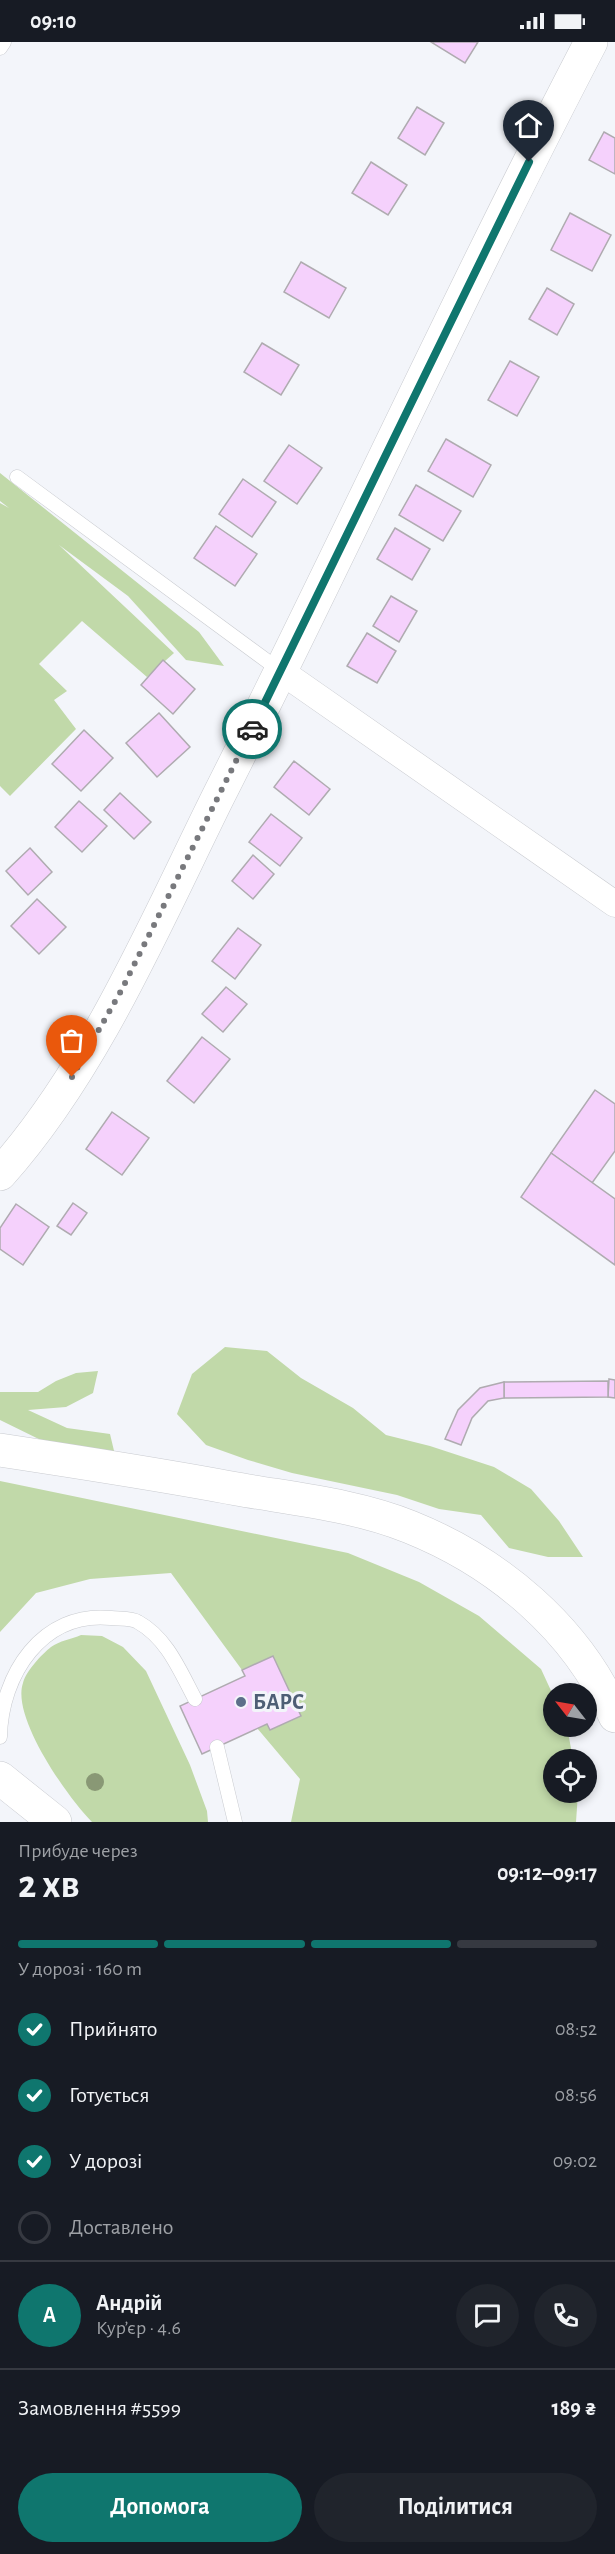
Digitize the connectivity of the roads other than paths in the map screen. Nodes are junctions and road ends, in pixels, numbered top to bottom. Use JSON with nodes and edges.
{"nodes":[{"id":1,"x":4,"y":42,"type":"edge"},
{"id":2,"x":591,"y":42,"type":"edge"},
{"id":3,"x":0,"y":48,"type":"edge"},
{"id":4,"x":17,"y":477,"type":"dead end"},
{"id":5,"x":282,"y":672,"type":"junction"},
{"id":6,"x":615,"y":904,"type":"edge"},
{"id":7,"x":0,"y":1174,"type":"edge"},
{"id":8,"x":0,"y":1450,"type":"edge"},
{"id":9,"x":195,"y":1699,"type":"dead end"},
{"id":10,"x":615,"y":1716,"type":"edge"},
{"id":11,"x":0,"y":1737,"type":"edge"},
{"id":12,"x":217,"y":1747,"type":"dead end"},
{"id":13,"x":0,"y":1779,"type":"edge"},
{"id":14,"x":22,"y":1822,"type":"edge"},
{"id":15,"x":55,"y":1822,"type":"edge"},
{"id":16,"x":234,"y":1822,"type":"edge"}],
"edges":[{"from":1,"to":3,"type":"lane"},
{"from":2,"to":5,"type":"main road"},
{"from":4,"to":5,"type":"lane"},
{"from":5,"to":6,"type":"street"},
{"from":5,"to":7,"type":"main road"},
{"from":8,"to":10,"type":"main road"},
{"from":9,"to":11,"type":"lane"},
{"from":12,"to":16,"type":"lane"},
{"from":13,"to":14,"type":"main road"},
{"from":13,"to":15,"type":"main road"}]}
